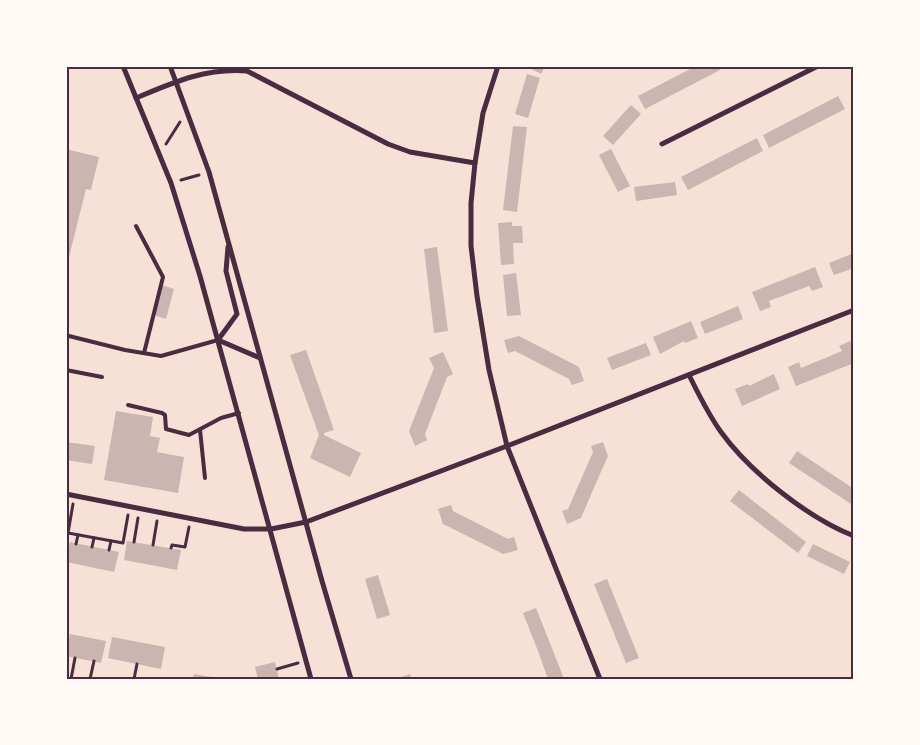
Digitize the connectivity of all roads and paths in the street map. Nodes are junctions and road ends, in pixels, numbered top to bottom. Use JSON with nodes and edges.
{"nodes":[{"id":1,"x":123,"y":66,"type":"edge"},
{"id":2,"x":170,"y":66,"type":"edge"},
{"id":3,"x":498,"y":66,"type":"edge"},
{"id":4,"x":818,"y":66,"type":"edge"},
{"id":5,"x":176,"y":80,"type":"junction"},
{"id":6,"x":136,"y":98,"type":"junction"},
{"id":7,"x":187,"y":111,"type":"junction"},
{"id":8,"x":662,"y":144,"type":"dead end"},
{"id":9,"x":160,"y":155,"type":"junction"},
{"id":10,"x":475,"y":163,"type":"junction"},
{"id":11,"x":209,"y":172,"type":"junction"},
{"id":12,"x":171,"y":184,"type":"junction"},
{"id":13,"x":136,"y":226,"type":"dead end"},
{"id":14,"x":228,"y":241,"type":"junction"},
{"id":15,"x":854,"y":310,"type":"edge"},
{"id":16,"x":69,"y":336,"type":"dead end"},
{"id":17,"x":218,"y":340,"type":"junction"},
{"id":18,"x":144,"y":353,"type":"junction"},
{"id":19,"x":260,"y":358,"type":"junction"},
{"id":20,"x":66,"y":370,"type":"edge"},
{"id":21,"x":689,"y":375,"type":"junction"},
{"id":22,"x":102,"y":376,"type":"dead end"},
{"id":23,"x":128,"y":405,"type":"dead end"},
{"id":24,"x":239,"y":413,"type":"junction"},
{"id":25,"x":200,"y":430,"type":"junction"},
{"id":26,"x":507,"y":446,"type":"junction"},
{"id":27,"x":205,"y":478,"type":"dead end"},
{"id":28,"x":66,"y":494,"type":"edge"},
{"id":29,"x":75,"y":496,"type":"junction"},
{"id":30,"x":130,"y":507,"type":"junction"},
{"id":31,"x":140,"y":509,"type":"junction"},
{"id":32,"x":159,"y":512,"type":"junction"},
{"id":33,"x":190,"y":518,"type":"junction"},
{"id":34,"x":306,"y":522,"type":"junction"},
{"id":35,"x":68,"y":525,"type":"edge"},
{"id":36,"x":271,"y":529,"type":"junction"},
{"id":37,"x":78,"y":535,"type":"junction"},
{"id":38,"x":854,"y":536,"type":"edge"},
{"id":39,"x":94,"y":538,"type":"junction"},
{"id":40,"x":111,"y":541,"type":"junction"},
{"id":41,"x":134,"y":542,"type":"dead end"},
{"id":42,"x":76,"y":544,"type":"dead end"},
{"id":43,"x":153,"y":545,"type":"dead end"},
{"id":44,"x":92,"y":547,"type":"dead end"},
{"id":45,"x":172,"y":548,"type":"dead end"},
{"id":46,"x":109,"y":550,"type":"dead end"},
{"id":47,"x":75,"y":658,"type":"dead end"},
{"id":48,"x":306,"y":660,"type":"junction"},
{"id":49,"x":94,"y":662,"type":"dead end"},
{"id":50,"x":137,"y":664,"type":"dead end"},
{"id":51,"x":277,"y":669,"type":"dead end"},
{"id":52,"x":72,"y":679,"type":"edge"},
{"id":53,"x":90,"y":679,"type":"edge"},
{"id":54,"x":134,"y":679,"type":"edge"},
{"id":55,"x":311,"y":679,"type":"edge"},
{"id":56,"x":351,"y":679,"type":"edge"},
{"id":57,"x":600,"y":679,"type":"edge"}],
"edges":[{"from":1,"to":6,"type":"street"},
{"from":2,"to":5,"type":"street"},
{"from":3,"to":10,"type":"street"},
{"from":4,"to":8,"type":"street"},
{"from":5,"to":6,"type":"street"},
{"from":5,"to":7,"type":"street"},
{"from":5,"to":10,"type":"street"},
{"from":6,"to":9,"type":"street"},
{"from":7,"to":9,"type":"path"},
{"from":7,"to":11,"type":"street"},
{"from":9,"to":12,"type":"street"},
{"from":10,"to":26,"type":"street"},
{"from":11,"to":12,"type":"path"},
{"from":11,"to":14,"type":"street"},
{"from":12,"to":17,"type":"street"},
{"from":13,"to":18,"type":"lane"},
{"from":14,"to":17,"type":"street"},
{"from":14,"to":19,"type":"street"},
{"from":15,"to":21,"type":"street"},
{"from":16,"to":18,"type":"lane"},
{"from":17,"to":18,"type":"lane"},
{"from":17,"to":19,"type":"street"},
{"from":17,"to":24,"type":"street"},
{"from":19,"to":34,"type":"street"},
{"from":20,"to":22,"type":"lane"},
{"from":21,"to":26,"type":"street"},
{"from":21,"to":38,"type":"street"},
{"from":23,"to":25,"type":"lane"},
{"from":24,"to":25,"type":"lane"},
{"from":24,"to":36,"type":"street"},
{"from":25,"to":27,"type":"lane"},
{"from":26,"to":34,"type":"street"},
{"from":26,"to":57,"type":"street"},
{"from":28,"to":29,"type":"street"},
{"from":29,"to":30,"type":"street"},
{"from":29,"to":35,"type":"path"},
{"from":30,"to":31,"type":"street"},
{"from":30,"to":40,"type":"path"},
{"from":31,"to":32,"type":"street"},
{"from":31,"to":41,"type":"path"},
{"from":32,"to":33,"type":"street"},
{"from":32,"to":43,"type":"path"},
{"from":33,"to":36,"type":"street"},
{"from":33,"to":45,"type":"path"},
{"from":34,"to":36,"type":"street"},
{"from":34,"to":56,"type":"street"},
{"from":35,"to":37,"type":"path"},
{"from":36,"to":48,"type":"street"},
{"from":37,"to":39,"type":"path"},
{"from":37,"to":42,"type":"path"},
{"from":39,"to":40,"type":"path"},
{"from":39,"to":44,"type":"path"},
{"from":40,"to":46,"type":"path"},
{"from":47,"to":52,"type":"path"},
{"from":48,"to":51,"type":"path"},
{"from":48,"to":55,"type":"street"},
{"from":49,"to":53,"type":"path"},
{"from":50,"to":54,"type":"path"}]}
